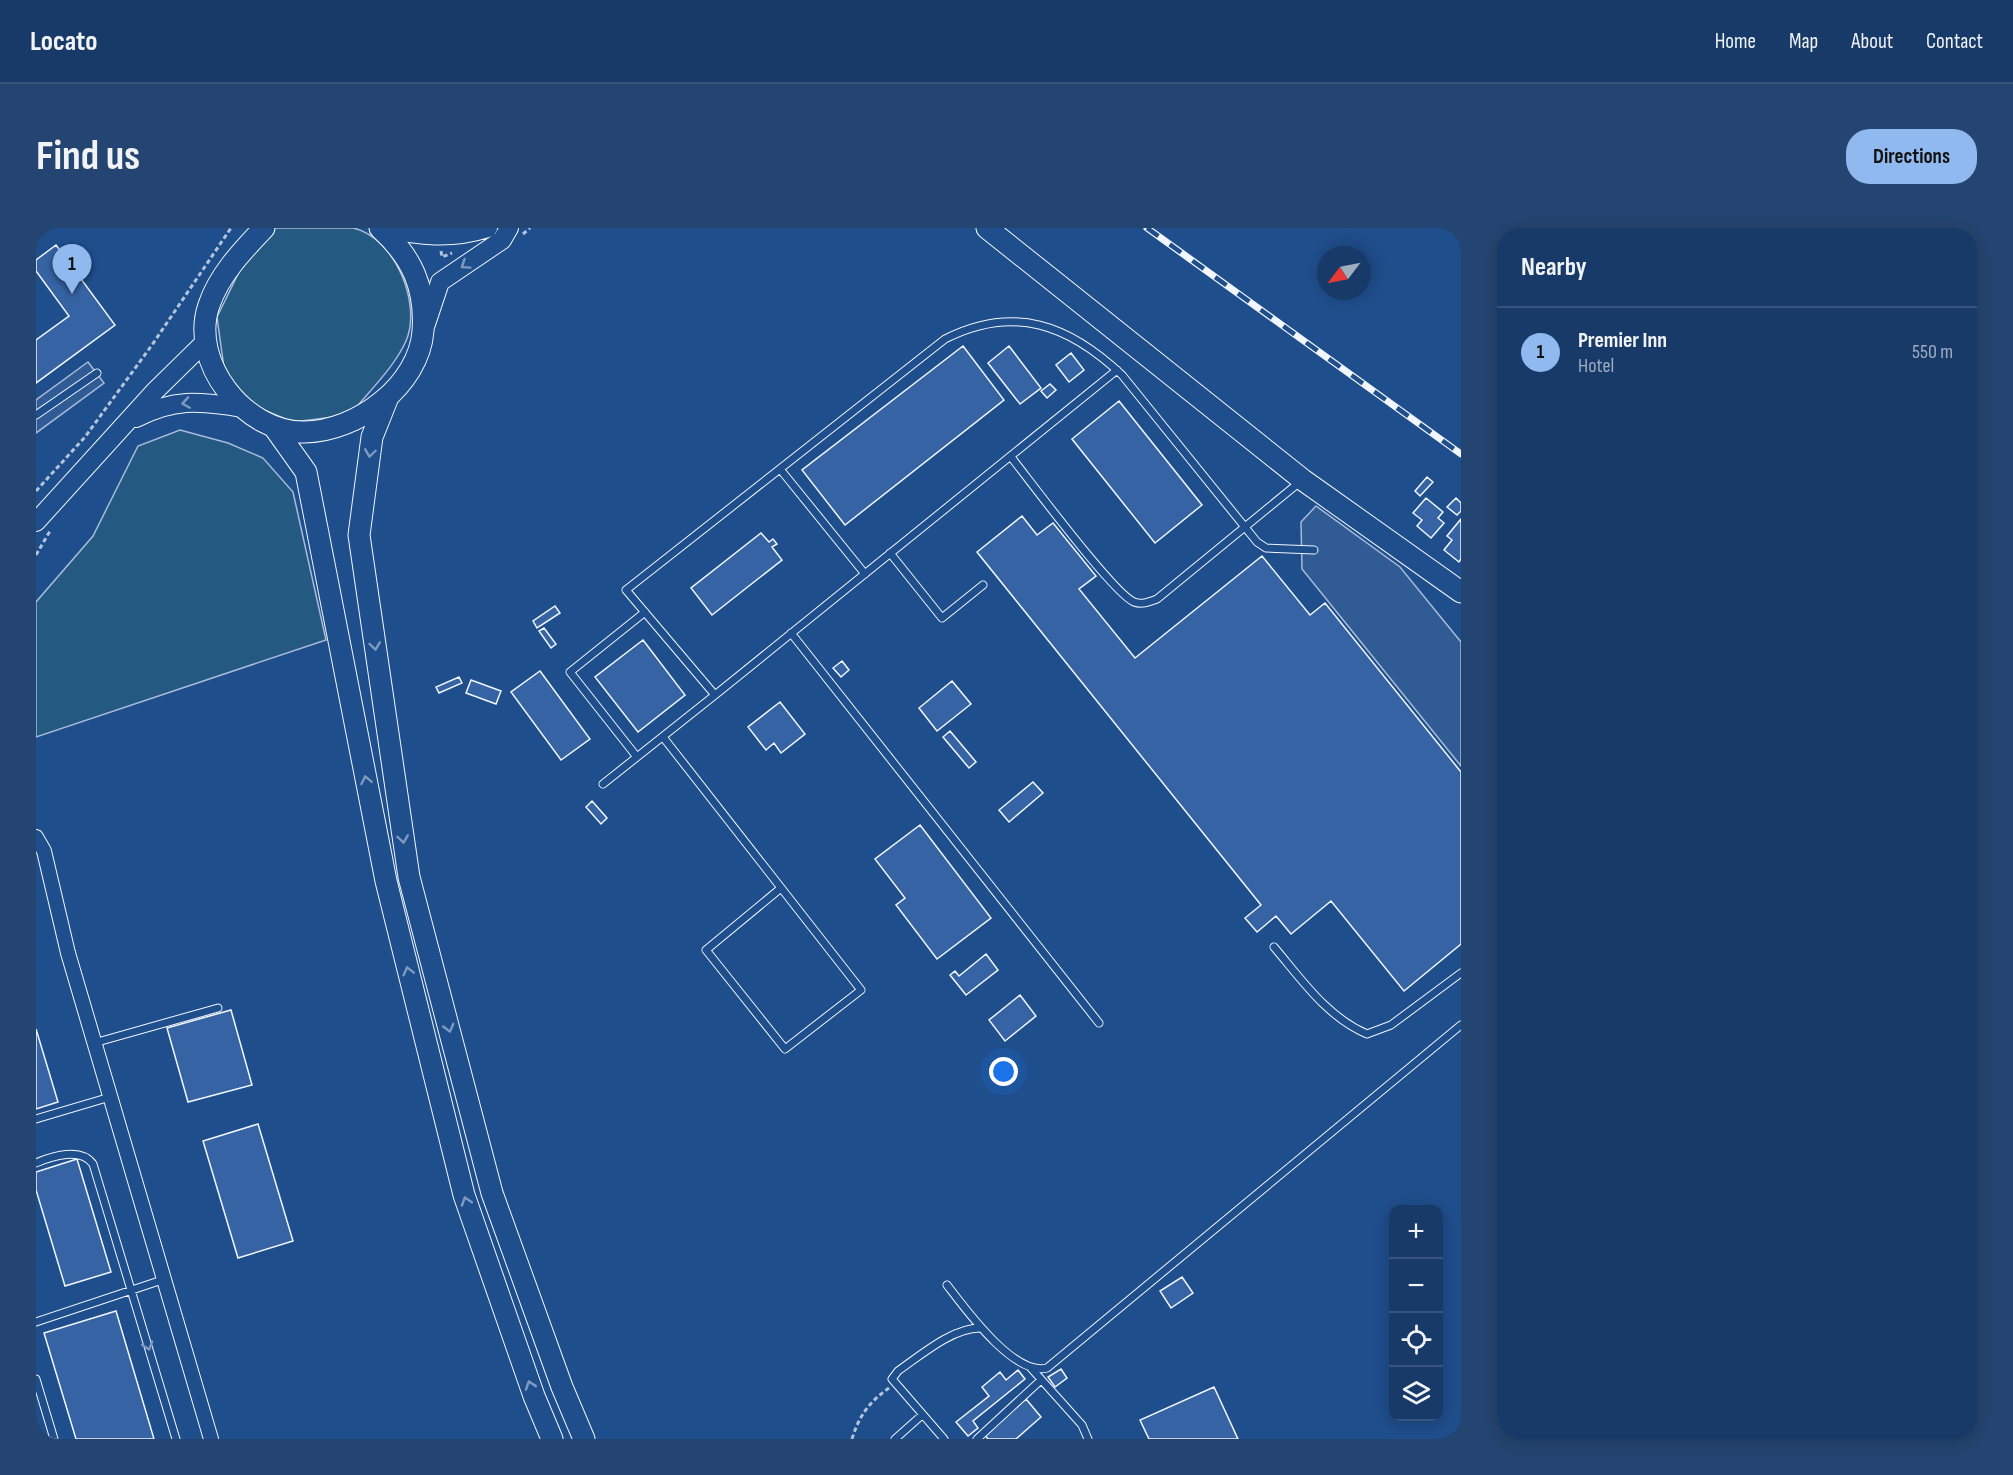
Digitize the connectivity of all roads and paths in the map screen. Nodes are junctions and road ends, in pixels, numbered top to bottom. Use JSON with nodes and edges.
{"nodes":[{"id":1,"x":231,"y":228,"type":"edge"},
{"id":2,"x":254,"y":228,"type":"edge"},
{"id":3,"x":264,"y":228,"type":"edge"},
{"id":4,"x":381,"y":228,"type":"edge"},
{"id":5,"x":488,"y":228,"type":"edge"},
{"id":6,"x":509,"y":228,"type":"edge"},
{"id":7,"x":987,"y":228,"type":"edge"},
{"id":8,"x":237,"y":256,"type":"junction"},
{"id":9,"x":423,"y":333,"type":"junction"},
{"id":10,"x":204,"y":343,"type":"junction"},
{"id":11,"x":1117,"y":370,"type":"junction"},
{"id":12,"x":96,"y":373,"type":"dead end"},
{"id":13,"x":388,"y":398,"type":"junction"},
{"id":14,"x":244,"y":408,"type":"junction"},
{"id":15,"x":36,"y":415,"type":"edge"},
{"id":16,"x":125,"y":424,"type":"junction"},
{"id":17,"x":274,"y":427,"type":"junction"},
{"id":18,"x":1011,"y":457,"type":"junction"},
{"id":19,"x":780,"y":469,"type":"junction"},
{"id":20,"x":1303,"y":480,"type":"junction"},
{"id":21,"x":36,"y":492,"type":"edge"},
{"id":22,"x":44,"y":525,"type":"edge"},
{"id":23,"x":1246,"y":528,"type":"junction"},
{"id":24,"x":1314,"y":550,"type":"dead end"},
{"id":25,"x":890,"y":553,"type":"junction"},
{"id":26,"x":36,"y":555,"type":"edge"},
{"id":27,"x":865,"y":574,"type":"junction"},
{"id":28,"x":983,"y":585,"type":"dead end"},
{"id":29,"x":1461,"y":592,"type":"edge"},
{"id":30,"x":645,"y":612,"type":"junction"},
{"id":31,"x":791,"y":633,"type":"junction"},
{"id":32,"x":715,"y":695,"type":"junction"},
{"id":33,"x":663,"y":737,"type":"junction"},
{"id":34,"x":637,"y":758,"type":"junction"},
{"id":35,"x":603,"y":784,"type":"dead end"},
{"id":36,"x":36,"y":837,"type":"edge"},
{"id":37,"x":781,"y":888,"type":"junction"},
{"id":38,"x":1274,"y":947,"type":"dead end"},
{"id":39,"x":1461,"y":973,"type":"edge"},
{"id":40,"x":218,"y":1008,"type":"dead end"},
{"id":41,"x":1099,"y":1023,"type":"dead end"},
{"id":42,"x":1461,"y":1025,"type":"edge"},
{"id":43,"x":94,"y":1043,"type":"junction"},
{"id":44,"x":110,"y":1097,"type":"junction"},
{"id":45,"x":36,"y":1119,"type":"edge"},
{"id":46,"x":36,"y":1163,"type":"edge"},
{"id":47,"x":162,"y":1280,"type":"junction"},
{"id":48,"x":946,"y":1285,"type":"dead end"},
{"id":49,"x":131,"y":1290,"type":"junction"},
{"id":50,"x":36,"y":1322,"type":"edge"},
{"id":51,"x":980,"y":1328,"type":"junction"},
{"id":52,"x":1028,"y":1364,"type":"junction"},
{"id":53,"x":36,"y":1378,"type":"edge"},
{"id":54,"x":1041,"y":1380,"type":"junction"},
{"id":55,"x":895,"y":1384,"type":"junction"},
{"id":56,"x":922,"y":1415,"type":"junction"},
{"id":57,"x":54,"y":1439,"type":"edge"},
{"id":58,"x":176,"y":1439,"type":"edge"},
{"id":59,"x":211,"y":1439,"type":"edge"},
{"id":60,"x":552,"y":1439,"type":"edge"},
{"id":61,"x":584,"y":1439,"type":"edge"},
{"id":62,"x":852,"y":1439,"type":"edge"},
{"id":63,"x":895,"y":1439,"type":"edge"},
{"id":64,"x":944,"y":1439,"type":"edge"},
{"id":65,"x":977,"y":1439,"type":"edge"},
{"id":66,"x":1088,"y":1439,"type":"edge"}],
"edges":[{"from":1,"to":21,"type":"path"},
{"from":2,"to":8,"type":"main road"},
{"from":3,"to":8,"type":"main road"},
{"from":4,"to":5,"type":"main road"},
{"from":4,"to":9,"type":"main road"},
{"from":6,"to":9,"type":"main road","one_way":true},
{"from":7,"to":20,"type":"main road"},
{"from":8,"to":10,"type":"main road"},
{"from":9,"to":13,"type":"main road"},
{"from":10,"to":14,"type":"main road"},
{"from":10,"to":16,"type":"main road"},
{"from":11,"to":18,"type":"lane"},
{"from":11,"to":19,"type":"lane"},
{"from":11,"to":23,"type":"lane"},
{"from":12,"to":15,"type":"lane"},
{"from":13,"to":17,"type":"main road"},
{"from":13,"to":61,"type":"main road","one_way":true},
{"from":14,"to":16,"type":"main road","one_way":true},
{"from":14,"to":17,"type":"main road"},
{"from":16,"to":22,"type":"main road"},
{"from":60,"to":17,"type":"main road","one_way":true},
{"from":18,"to":23,"type":"lane"},
{"from":18,"to":25,"type":"lane"},
{"from":19,"to":27,"type":"lane"},
{"from":19,"to":30,"type":"lane"},
{"from":20,"to":23,"type":"lane"},
{"from":20,"to":29,"type":"main road"},
{"from":22,"to":26,"type":"path"},
{"from":23,"to":24,"type":"lane"},
{"from":25,"to":27,"type":"lane"},
{"from":25,"to":28,"type":"lane"},
{"from":27,"to":31,"type":"lane"},
{"from":30,"to":32,"type":"lane"},
{"from":30,"to":34,"type":"lane"},
{"from":31,"to":32,"type":"lane"},
{"from":31,"to":41,"type":"lane"},
{"from":32,"to":33,"type":"lane"},
{"from":33,"to":34,"type":"lane"},
{"from":33,"to":37,"type":"lane"},
{"from":34,"to":35,"type":"lane"},
{"from":36,"to":43,"type":"street"},
{"from":37,"to":37,"type":"lane"},
{"from":38,"to":39,"type":"lane"},
{"from":40,"to":43,"type":"lane"},
{"from":42,"to":52,"type":"lane"},
{"from":43,"to":44,"type":"street"},
{"from":44,"to":45,"type":"lane"},
{"from":44,"to":47,"type":"street"},
{"from":46,"to":49,"type":"lane"},
{"from":47,"to":49,"type":"lane"},
{"from":47,"to":59,"type":"street"},
{"from":48,"to":51,"type":"lane"},
{"from":49,"to":50,"type":"lane"},
{"from":49,"to":58,"type":"lane","one_way":true},
{"from":51,"to":52,"type":"lane"},
{"from":51,"to":55,"type":"lane"},
{"from":52,"to":54,"type":"lane"},
{"from":53,"to":57,"type":"lane"},
{"from":54,"to":65,"type":"lane"},
{"from":54,"to":66,"type":"lane"},
{"from":55,"to":56,"type":"lane"},
{"from":55,"to":62,"type":"path"},
{"from":56,"to":63,"type":"lane"},
{"from":56,"to":64,"type":"lane"}]}
